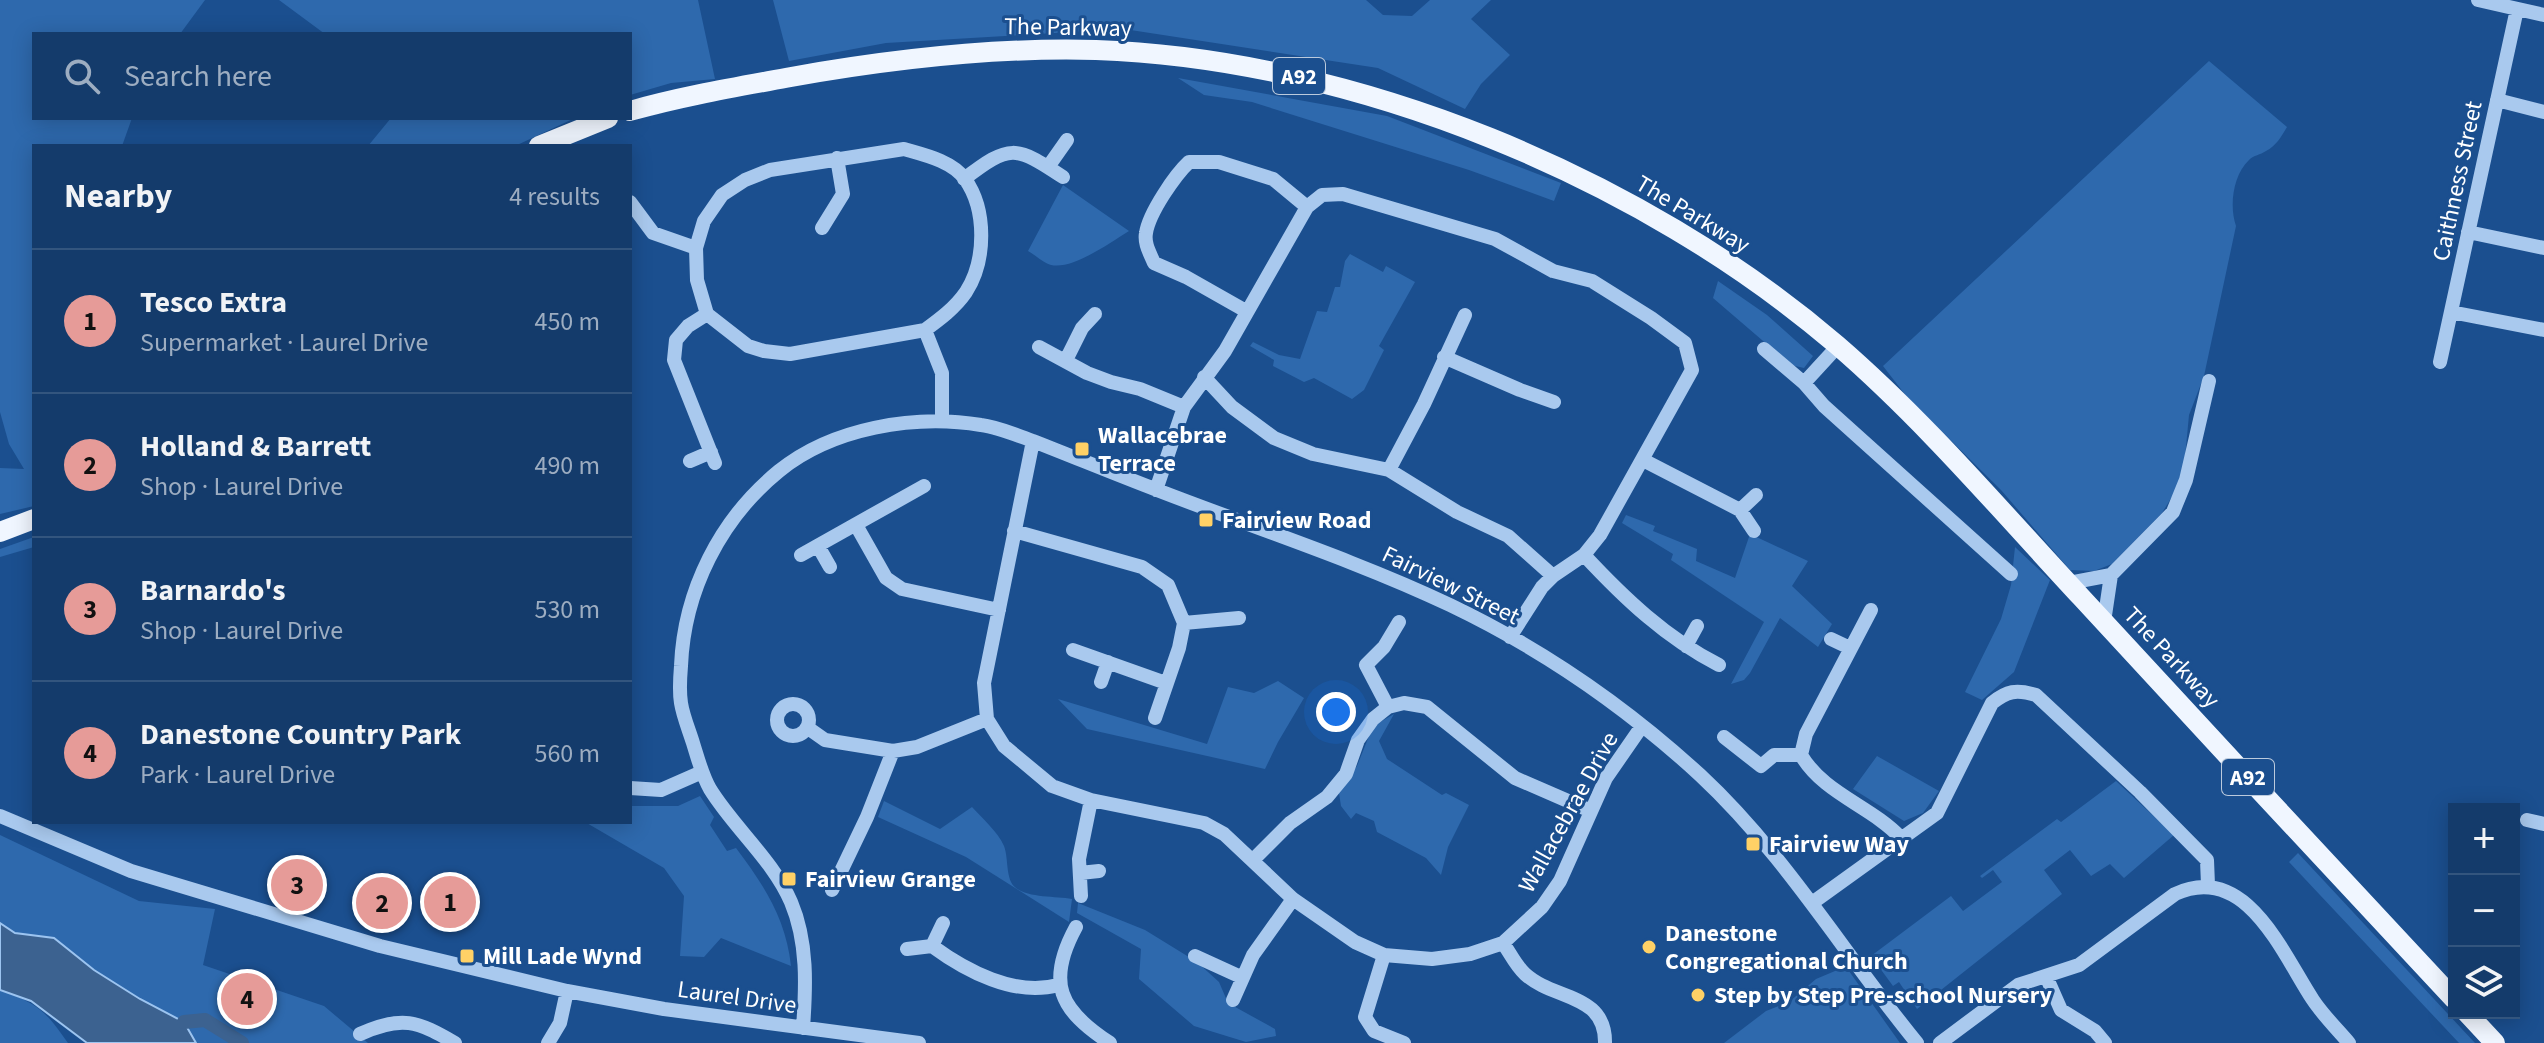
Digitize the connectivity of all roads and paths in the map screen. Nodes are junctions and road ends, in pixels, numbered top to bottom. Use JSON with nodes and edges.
{"nodes":[{"id":1,"x":2478,"y":0,"type":"edge"},
{"id":2,"x":2508,"y":5,"type":"edge"},
{"id":3,"x":2544,"y":15,"type":"edge"},
{"id":4,"x":2497,"y":100,"type":"junction"},
{"id":5,"x":632,"y":111,"type":"edge"},
{"id":6,"x":2544,"y":112,"type":"edge"},
{"id":7,"x":603,"y":120,"type":"edge"},
{"id":8,"x":1067,"y":140,"type":"dead end"},
{"id":9,"x":544,"y":144,"type":"edge"},
{"id":10,"x":837,"y":158,"type":"junction"},
{"id":11,"x":1048,"y":167,"type":"junction"},
{"id":12,"x":1063,"y":177,"type":"dead end"},
{"id":13,"x":964,"y":179,"type":"junction"},
{"id":14,"x":632,"y":205,"type":"edge"},
{"id":15,"x":1307,"y":207,"type":"junction"},
{"id":16,"x":822,"y":228,"type":"dead end"},
{"id":17,"x":2468,"y":232,"type":"junction"},
{"id":18,"x":2543,"y":246,"type":"edge"},
{"id":19,"x":696,"y":248,"type":"junction"},
{"id":20,"x":1246,"y":311,"type":"junction"},
{"id":21,"x":2451,"y":312,"type":"junction"},
{"id":22,"x":707,"y":314,"type":"junction"},
{"id":23,"x":1095,"y":314,"type":"dead end"},
{"id":24,"x":1465,"y":315,"type":"dead end"},
{"id":25,"x":925,"y":330,"type":"junction"},
{"id":26,"x":2544,"y":330,"type":"edge"},
{"id":27,"x":1838,"y":346,"type":"junction"},
{"id":28,"x":1039,"y":347,"type":"dead end"},
{"id":29,"x":1764,"y":349,"type":"dead end"},
{"id":30,"x":1444,"y":357,"type":"junction"},
{"id":31,"x":1066,"y":360,"type":"junction"},
{"id":32,"x":2440,"y":362,"type":"dead end"},
{"id":33,"x":1204,"y":377,"type":"junction"},
{"id":34,"x":2209,"y":381,"type":"dead end"},
{"id":35,"x":1804,"y":383,"type":"junction"},
{"id":36,"x":1554,"y":402,"type":"dead end"},
{"id":37,"x":1184,"y":407,"type":"junction"},
{"id":38,"x":942,"y":421,"type":"junction"},
{"id":39,"x":1033,"y":441,"type":"junction"},
{"id":40,"x":1643,"y":460,"type":"junction"},
{"id":41,"x":690,"y":461,"type":"dead end"},
{"id":42,"x":1389,"y":470,"type":"junction"},
{"id":43,"x":924,"y":486,"type":"dead end"},
{"id":44,"x":1156,"y":490,"type":"junction"},
{"id":45,"x":1756,"y":495,"type":"dead end"},
{"id":46,"x":1740,"y":510,"type":"junction"},
{"id":47,"x":32,"y":520,"type":"edge"},
{"id":48,"x":856,"y":525,"type":"junction"},
{"id":49,"x":1014,"y":531,"type":"junction"},
{"id":50,"x":1754,"y":531,"type":"dead end"},
{"id":51,"x":0,"y":532,"type":"edge"},
{"id":52,"x":818,"y":546,"type":"junction"},
{"id":53,"x":801,"y":555,"type":"dead end"},
{"id":54,"x":1584,"y":555,"type":"junction"},
{"id":55,"x":830,"y":567,"type":"dead end"},
{"id":56,"x":2011,"y":574,"type":"dead end"},
{"id":57,"x":2111,"y":575,"type":"junction"},
{"id":58,"x":1553,"y":576,"type":"junction"},
{"id":59,"x":2069,"y":583,"type":"junction"},
{"id":60,"x":999,"y":610,"type":"junction"},
{"id":61,"x":1871,"y":610,"type":"dead end"},
{"id":62,"x":1239,"y":618,"type":"dead end"},
{"id":63,"x":1399,"y":622,"type":"dead end"},
{"id":64,"x":2104,"y":622,"type":"junction"},
{"id":65,"x":1184,"y":623,"type":"junction"},
{"id":66,"x":1697,"y":626,"type":"dead end"},
{"id":67,"x":1510,"y":637,"type":"junction"},
{"id":68,"x":1831,"y":639,"type":"dead end"},
{"id":69,"x":1686,"y":646,"type":"junction"},
{"id":70,"x":1850,"y":648,"type":"junction"},
{"id":71,"x":1073,"y":650,"type":"dead end"},
{"id":72,"x":1108,"y":662,"type":"junction"},
{"id":73,"x":1719,"y":665,"type":"dead end"},
{"id":74,"x":1101,"y":682,"type":"dead end"},
{"id":75,"x":1166,"y":683,"type":"junction"},
{"id":76,"x":1388,"y":707,"type":"junction"},
{"id":77,"x":1155,"y":718,"type":"dead end"},
{"id":78,"x":987,"y":719,"type":"junction"},
{"id":79,"x":1642,"y":726,"type":"junction"},
{"id":80,"x":808,"y":728,"type":"dead end"},
{"id":81,"x":1724,"y":737,"type":"dead end"},
{"id":82,"x":893,"y":751,"type":"junction"},
{"id":83,"x":1801,"y":755,"type":"junction"},
{"id":84,"x":702,"y":772,"type":"junction"},
{"id":85,"x":632,"y":788,"type":"edge"},
{"id":86,"x":1091,"y":800,"type":"junction"},
{"id":87,"x":1591,"y":811,"type":"junction"},
{"id":88,"x":0,"y":816,"type":"edge"},
{"id":89,"x":2527,"y":820,"type":"dead end"},
{"id":90,"x":2544,"y":824,"type":"edge"},
{"id":91,"x":1901,"y":838,"type":"junction"},
{"id":92,"x":1253,"y":860,"type":"junction"},
{"id":93,"x":1099,"y":871,"type":"dead end"},
{"id":94,"x":1080,"y":873,"type":"junction"},
{"id":95,"x":2208,"y":885,"type":"junction"},
{"id":96,"x":832,"y":890,"type":"dead end"},
{"id":97,"x":1081,"y":896,"type":"dead end"},
{"id":98,"x":1293,"y":899,"type":"junction"},
{"id":99,"x":1812,"y":903,"type":"junction"},
{"id":100,"x":943,"y":923,"type":"dead end"},
{"id":101,"x":1076,"y":927,"type":"dead end"},
{"id":102,"x":1503,"y":943,"type":"junction"},
{"id":103,"x":932,"y":946,"type":"junction"},
{"id":104,"x":907,"y":949,"type":"dead end"},
{"id":105,"x":1384,"y":955,"type":"junction"},
{"id":106,"x":1195,"y":956,"type":"dead end"},
{"id":107,"x":2046,"y":976,"type":"junction"},
{"id":108,"x":1241,"y":977,"type":"junction"},
{"id":109,"x":1058,"y":985,"type":"junction"},
{"id":110,"x":567,"y":991,"type":"junction"},
{"id":111,"x":2448,"y":993,"type":"edge"},
{"id":112,"x":1233,"y":1000,"type":"dead end"},
{"id":113,"x":2473,"y":1019,"type":"edge"},
{"id":114,"x":803,"y":1028,"type":"junction"},
{"id":115,"x":360,"y":1034,"type":"dead end"},
{"id":116,"x":554,"y":1041,"type":"edge"},
{"id":117,"x":455,"y":1043,"type":"edge"},
{"id":118,"x":919,"y":1043,"type":"edge"},
{"id":119,"x":1110,"y":1043,"type":"edge"},
{"id":120,"x":1404,"y":1043,"type":"edge"},
{"id":121,"x":1605,"y":1043,"type":"edge"},
{"id":122,"x":1917,"y":1043,"type":"edge"},
{"id":123,"x":1940,"y":1043,"type":"edge"},
{"id":124,"x":2105,"y":1043,"type":"edge"},
{"id":125,"x":2349,"y":1043,"type":"edge"},
{"id":126,"x":2495,"y":1043,"type":"edge"}],
"edges":[{"from":1,"to":2,"type":"street"},
{"from":2,"to":3,"type":"street"},
{"from":2,"to":4,"type":"street","name":"Caithness Street"},
{"from":4,"to":6,"type":"street"},
{"from":4,"to":17,"type":"street","name":"Caithness Street"},
{"from":5,"to":27,"type":"main road","name":"The Parkway","number":"A92"},
{"from":7,"to":9,"type":"main road"},
{"from":8,"to":11,"type":"street"},
{"from":10,"to":13,"type":"street"},
{"from":10,"to":16,"type":"street"},
{"from":10,"to":19,"type":"street"},
{"from":11,"to":12,"type":"street"},
{"from":11,"to":13,"type":"street"},
{"from":13,"to":25,"type":"street"},
{"from":14,"to":19,"type":"street"},
{"from":15,"to":20,"type":"street"},
{"from":15,"to":20,"type":"street"},
{"from":15,"to":40,"type":"street"},
{"from":17,"to":18,"type":"street"},
{"from":17,"to":21,"type":"street","name":"Caithness Street"},
{"from":19,"to":22,"type":"street"},
{"from":20,"to":33,"type":"street"},
{"from":21,"to":26,"type":"street"},
{"from":21,"to":32,"type":"street","name":"Caithness Street"},
{"from":22,"to":25,"type":"street"},
{"from":22,"to":41,"type":"street"},
{"from":23,"to":31,"type":"street"},
{"from":24,"to":30,"type":"street"},
{"from":25,"to":38,"type":"street"},
{"from":27,"to":35,"type":"street"},
{"from":27,"to":59,"type":"main road","name":"The Parkway","number":"A92"},
{"from":28,"to":31,"type":"street"},
{"from":29,"to":35,"type":"street"},
{"from":30,"to":36,"type":"street"},
{"from":30,"to":42,"type":"street"},
{"from":31,"to":37,"type":"street"},
{"from":33,"to":37,"type":"street"},
{"from":33,"to":42,"type":"street"},
{"from":34,"to":57,"type":"street"},
{"from":35,"to":56,"type":"street"},
{"from":37,"to":44,"type":"street"},
{"from":38,"to":39,"type":"street","name":"Fairview Street"},
{"from":38,"to":84,"type":"street","name":"Fairview Street"},
{"from":39,"to":44,"type":"street","name":"Fairview Street"},
{"from":39,"to":49,"type":"street"},
{"from":40,"to":46,"type":"street"},
{"from":40,"to":54,"type":"street"},
{"from":42,"to":58,"type":"street"},
{"from":43,"to":48,"type":"street"},
{"from":44,"to":67,"type":"street","name":"Fairview Street"},
{"from":45,"to":46,"type":"street"},
{"from":46,"to":50,"type":"street"},
{"from":47,"to":51,"type":"main road"},
{"from":48,"to":52,"type":"street"},
{"from":48,"to":60,"type":"street"},
{"from":49,"to":60,"type":"street"},
{"from":49,"to":65,"type":"street"},
{"from":52,"to":53,"type":"street"},
{"from":52,"to":55,"type":"street"},
{"from":54,"to":58,"type":"street"},
{"from":54,"to":69,"type":"street"},
{"from":57,"to":59,"type":"street"},
{"from":57,"to":64,"type":"street"},
{"from":58,"to":67,"type":"street"},
{"from":59,"to":64,"type":"main road","name":"The Parkway","number":"A92"},
{"from":60,"to":78,"type":"street"},
{"from":61,"to":70,"type":"street"},
{"from":62,"to":65,"type":"street"},
{"from":63,"to":76,"type":"street"},
{"from":64,"to":111,"type":"main road","name":"The Parkway","number":"A92"},
{"from":65,"to":75,"type":"street"},
{"from":66,"to":69,"type":"street"},
{"from":67,"to":79,"type":"street","name":"Fairview Street"},
{"from":68,"to":70,"type":"street"},
{"from":69,"to":73,"type":"street"},
{"from":70,"to":83,"type":"street"},
{"from":71,"to":72,"type":"street"},
{"from":72,"to":74,"type":"street"},
{"from":72,"to":75,"type":"street"},
{"from":75,"to":77,"type":"street"},
{"from":76,"to":87,"type":"street"},
{"from":76,"to":92,"type":"street"},
{"from":78,"to":82,"type":"street"},
{"from":78,"to":86,"type":"street"},
{"from":79,"to":87,"type":"street","name":"Wallacebrae Drive"},
{"from":79,"to":99,"type":"street","name":"Fairview Street"},
{"from":80,"to":82,"type":"street"},
{"from":81,"to":83,"type":"street"},
{"from":82,"to":96,"type":"street"},
{"from":83,"to":91,"type":"street"},
{"from":84,"to":85,"type":"street"},
{"from":84,"to":114,"type":"street","name":"Fairview Street"},
{"from":86,"to":92,"type":"street","name":"Wallacebrae Drive"},
{"from":86,"to":94,"type":"street"},
{"from":87,"to":102,"type":"street","name":"Wallacebrae Drive"},
{"from":88,"to":110,"type":"street","name":"Laurel Drive"},
{"from":89,"to":90,"type":"street"},
{"from":91,"to":95,"type":"street"},
{"from":91,"to":99,"type":"street"},
{"from":92,"to":98,"type":"street","name":"Wallacebrae Drive"},
{"from":93,"to":94,"type":"street"},
{"from":94,"to":97,"type":"street"},
{"from":95,"to":107,"type":"street"},
{"from":95,"to":125,"type":"street"},
{"from":98,"to":105,"type":"street","name":"Wallacebrae Drive"},
{"from":98,"to":108,"type":"street"},
{"from":99,"to":122,"type":"street","name":"Fairview Street"},
{"from":100,"to":103,"type":"street"},
{"from":101,"to":109,"type":"street"},
{"from":102,"to":105,"type":"street","name":"Wallacebrae Drive"},
{"from":102,"to":121,"type":"street"},
{"from":103,"to":104,"type":"street"},
{"from":103,"to":109,"type":"street"},
{"from":105,"to":120,"type":"street"},
{"from":106,"to":108,"type":"street"},
{"from":107,"to":123,"type":"street"},
{"from":107,"to":124,"type":"street"},
{"from":108,"to":112,"type":"street"},
{"from":109,"to":119,"type":"street"},
{"from":110,"to":114,"type":"street","name":"Laurel Drive"},
{"from":110,"to":116,"type":"street"},
{"from":113,"to":126,"type":"main road"},
{"from":114,"to":118,"type":"street","name":"Laurel Drive"},
{"from":115,"to":117,"type":"street"}]}
